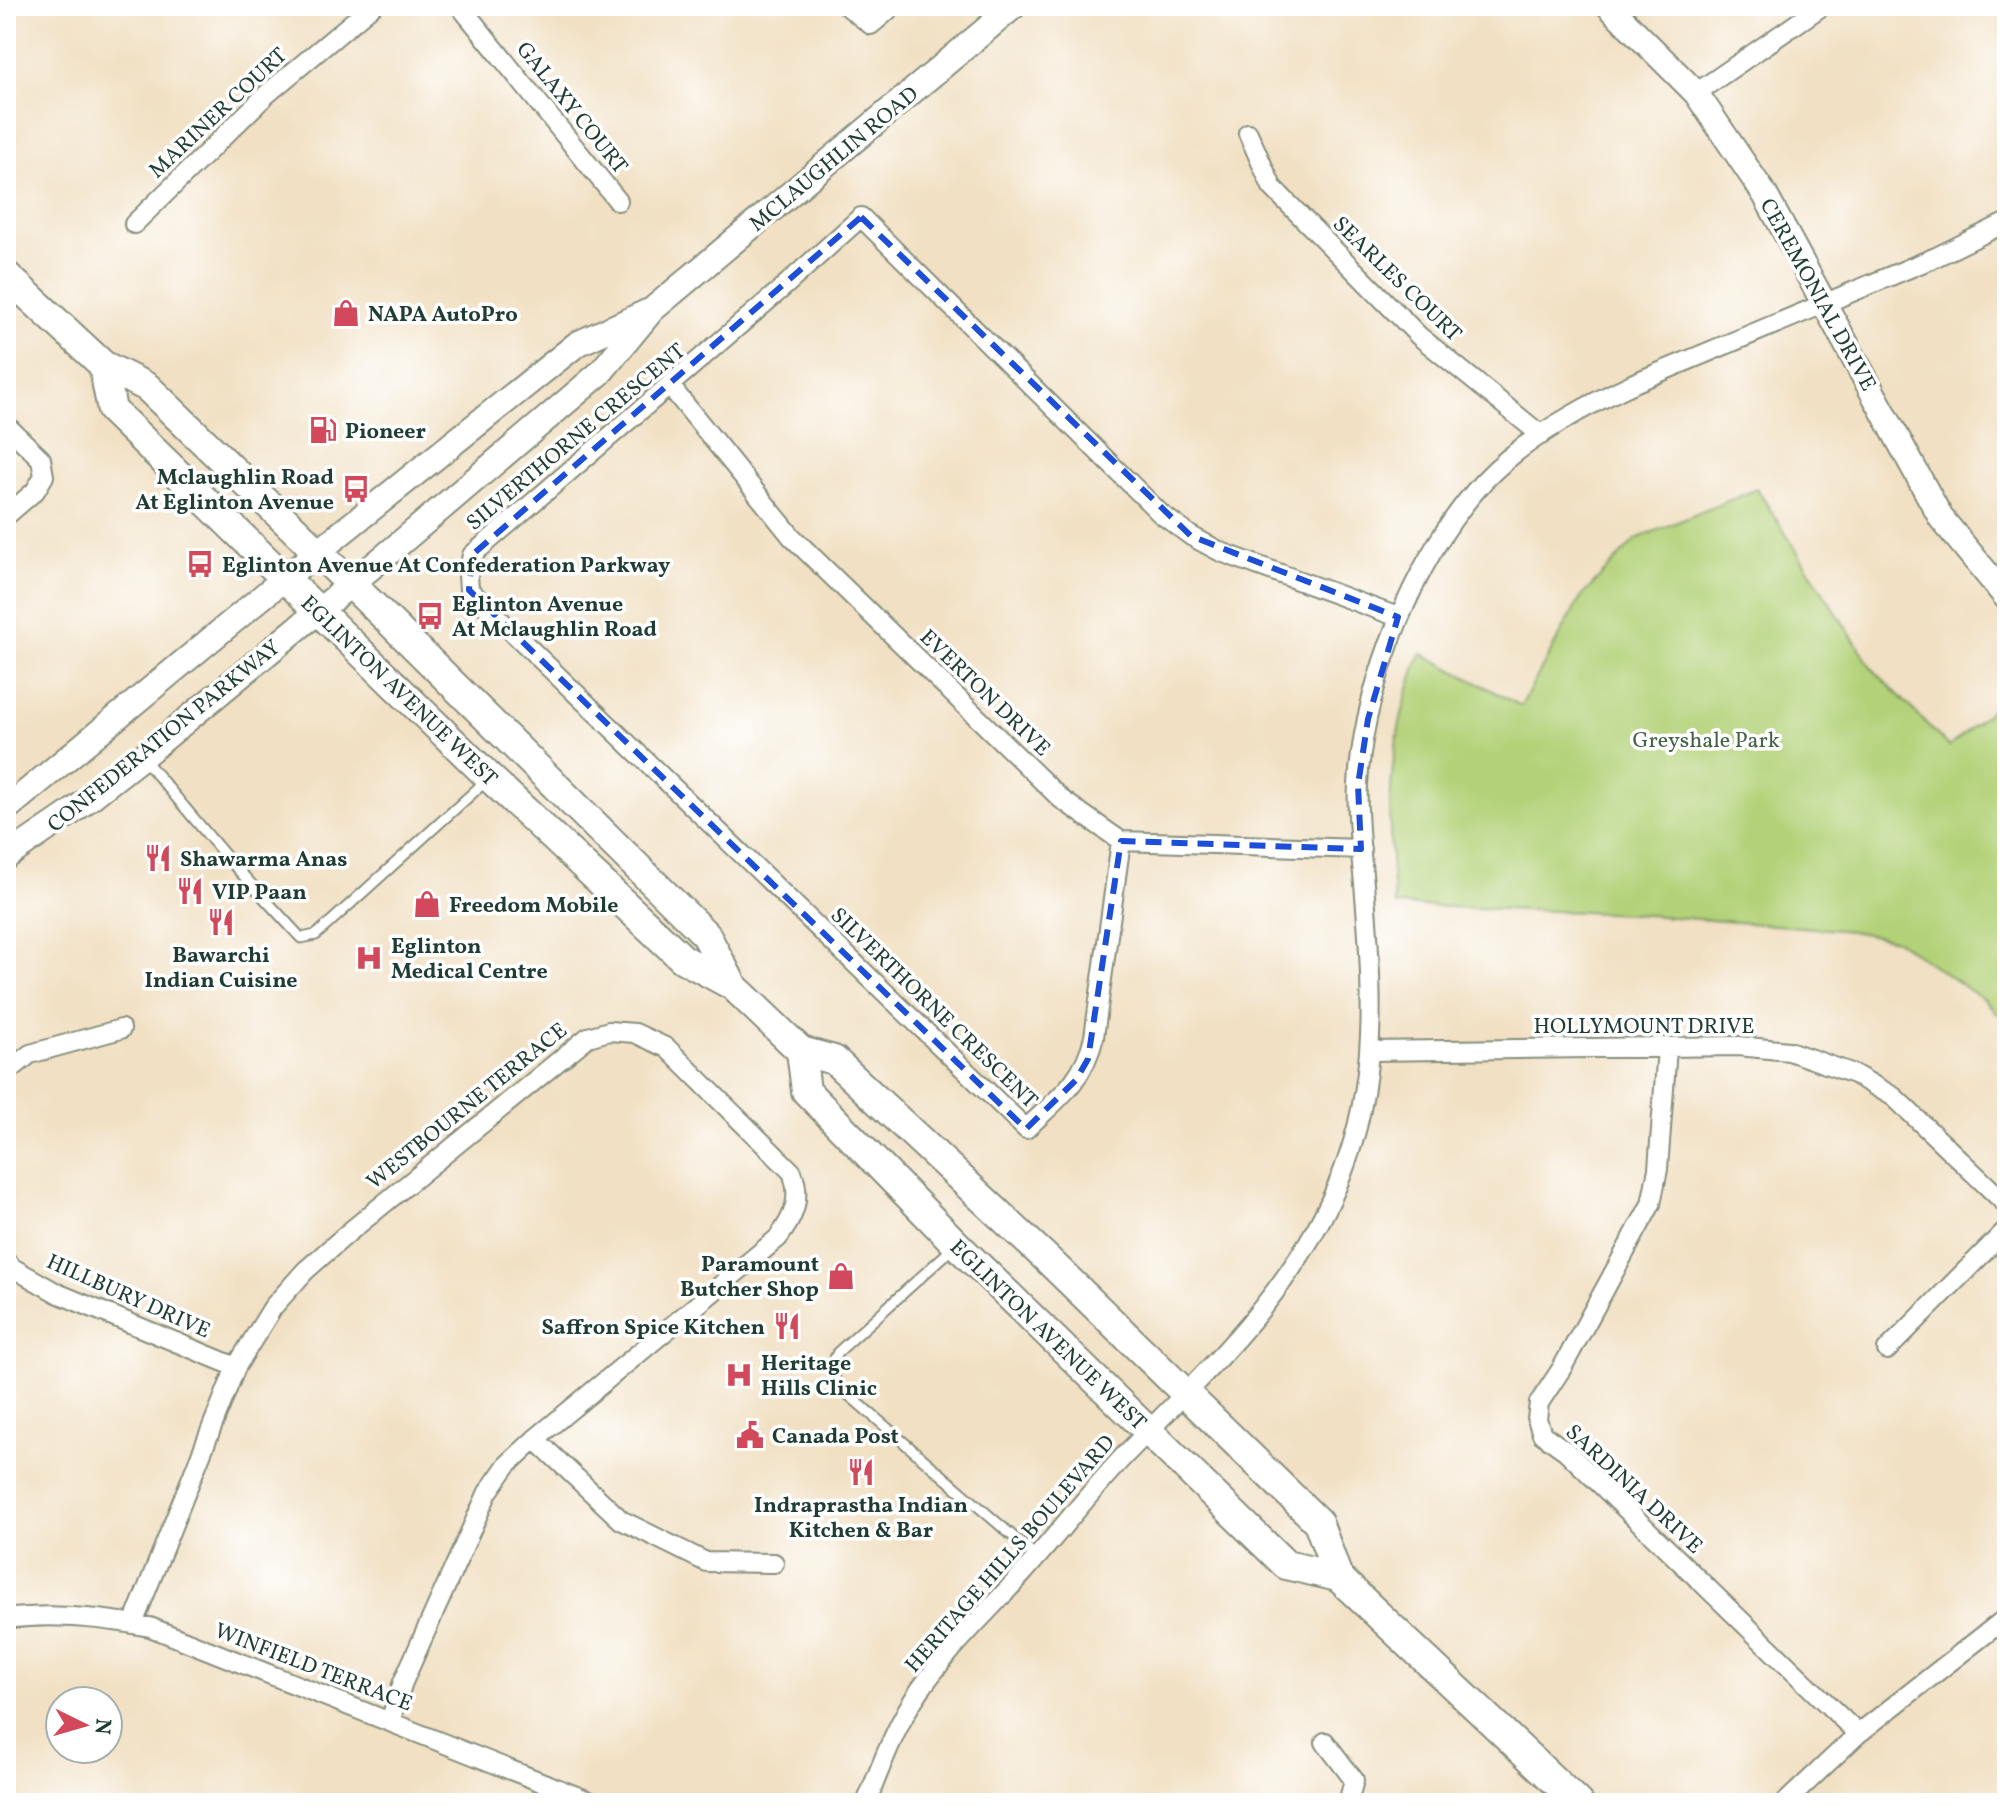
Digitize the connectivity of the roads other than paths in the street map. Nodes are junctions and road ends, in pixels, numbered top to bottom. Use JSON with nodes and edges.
{"nodes":[{"id":1,"x":372,"y":6,"type":"edge"},
{"id":2,"x":460,"y":6,"type":"edge"},
{"id":3,"x":847,"y":6,"type":"edge"},
{"id":4,"x":893,"y":6,"type":"edge"},
{"id":5,"x":1014,"y":6,"type":"edge"},
{"id":6,"x":1609,"y":6,"type":"edge"},
{"id":7,"x":1822,"y":6,"type":"edge"},
{"id":8,"x":1696,"y":93,"type":"junction"},
{"id":9,"x":1248,"y":133,"type":"dead end"},
{"id":10,"x":618,"y":201,"type":"dead end"},
{"id":11,"x":2007,"y":222,"type":"edge"},
{"id":12,"x":134,"y":224,"type":"dead end"},
{"id":13,"x":6,"y":275,"type":"edge"},
{"id":14,"x":1824,"y":303,"type":"junction"},
{"id":15,"x":652,"y":310,"type":"junction"},
{"id":16,"x":103,"y":365,"type":"junction"},
{"id":17,"x":670,"y":386,"type":"junction"},
{"id":18,"x":6,"y":425,"type":"edge"},
{"id":19,"x":1541,"y":435,"type":"junction"},
{"id":20,"x":6,"y":516,"type":"edge"},
{"id":21,"x":317,"y":552,"type":"junction"},
{"id":22,"x":285,"y":578,"type":"junction"},
{"id":23,"x":351,"y":584,"type":"junction"},
{"id":24,"x":2007,"y":598,"type":"edge"},
{"id":25,"x":319,"y":611,"type":"junction"},
{"id":26,"x":1398,"y":617,"type":"junction"},
{"id":27,"x":142,"y":757,"type":"junction"},
{"id":28,"x":490,"y":778,"type":"junction"},
{"id":29,"x":6,"y":809,"type":"edge"},
{"id":30,"x":1121,"y":841,"type":"junction"},
{"id":31,"x":1361,"y":849,"type":"junction"},
{"id":32,"x":6,"y":857,"type":"edge"},
{"id":33,"x":733,"y":986,"type":"junction"},
{"id":34,"x":121,"y":1029,"type":"dead end"},
{"id":35,"x":1667,"y":1048,"type":"junction"},
{"id":36,"x":801,"y":1051,"type":"junction"},
{"id":37,"x":1371,"y":1051,"type":"junction"},
{"id":38,"x":6,"y":1073,"type":"edge"},
{"id":39,"x":2007,"y":1205,"type":"edge"},
{"id":40,"x":2007,"y":1229,"type":"edge"},
{"id":41,"x":956,"y":1244,"type":"junction"},
{"id":42,"x":6,"y":1261,"type":"edge"},
{"id":43,"x":1887,"y":1350,"type":"dead end"},
{"id":44,"x":236,"y":1367,"type":"junction"},
{"id":45,"x":1185,"y":1393,"type":"junction"},
{"id":46,"x":1148,"y":1432,"type":"junction"},
{"id":47,"x":535,"y":1439,"type":"junction"},
{"id":48,"x":1037,"y":1557,"type":"junction"},
{"id":49,"x":774,"y":1563,"type":"dead end"},
{"id":50,"x":1338,"y":1577,"type":"junction"},
{"id":51,"x":2007,"y":1617,"type":"edge"},
{"id":52,"x":6,"y":1619,"type":"edge"},
{"id":53,"x":133,"y":1624,"type":"junction"},
{"id":54,"x":390,"y":1721,"type":"junction"},
{"id":55,"x":1858,"y":1734,"type":"junction"},
{"id":56,"x":1325,"y":1742,"type":"dead end"},
{"id":57,"x":594,"y":1803,"type":"edge"},
{"id":58,"x":866,"y":1803,"type":"edge"},
{"id":59,"x":1348,"y":1803,"type":"edge"},
{"id":60,"x":1578,"y":1803,"type":"edge"},
{"id":61,"x":1785,"y":1803,"type":"edge"}],
"edges":[{"from":1,"to":12,"type":"street","name":"MARINER COURT"},
{"from":2,"to":10,"type":"street","name":"GALAXY COURT"},
{"from":3,"to":4,"type":"street"},
{"from":5,"to":15,"type":"street","name":"MCLAUGHLIN ROAD"},
{"from":6,"to":8,"type":"street","name":"CEREMONIAL DRIVE"},
{"from":7,"to":8,"type":"street"},
{"from":8,"to":14,"type":"street","name":"CEREMONIAL DRIVE"},
{"from":9,"to":19,"type":"street","name":"SEARLES COURT"},
{"from":11,"to":14,"type":"street","name":"HERITAGE HILLS BOULEVARD"},
{"from":13,"to":16,"type":"main road","name":"EGLINTON AVENUE WEST"},
{"from":14,"to":19,"type":"street","name":"HERITAGE HILLS BOULEVARD"},
{"from":14,"to":24,"type":"street","name":"CEREMONIAL DRIVE"},
{"from":15,"to":21,"type":"street","name":"MCLAUGHLIN ROAD"},
{"from":15,"to":23,"type":"street","name":"MCLAUGHLIN ROAD"},
{"from":16,"to":21,"type":"main road","name":"EGLINTON AVENUE WEST"},
{"from":16,"to":22,"type":"main road","name":"EGLINTON AVENUE WEST"},
{"from":17,"to":26,"type":"street","name":"SILVERTHORNE CRESCENT"},
{"from":17,"to":30,"type":"street","name":"EVERTON DRIVE"},
{"from":17,"to":30,"type":"street","name":"SILVERTHORNE CRESCENT"},
{"from":18,"to":20,"type":"street"},
{"from":19,"to":26,"type":"street","name":"HERITAGE HILLS BOULEVARD"},
{"from":21,"to":22,"type":"street","name":"MCLAUGHLIN ROAD"},
{"from":21,"to":23,"type":"main road","name":"EGLINTON AVENUE WEST"},
{"from":22,"to":25,"type":"main road","name":"EGLINTON AVENUE WEST"},
{"from":22,"to":29,"type":"street","name":"CONFEDERATION PARKWAY"},
{"from":23,"to":25,"type":"street","name":"MCLAUGHLIN ROAD"},
{"from":23,"to":33,"type":"main road","name":"EGLINTON AVENUE WEST"},
{"from":25,"to":27,"type":"street","name":"CONFEDERATION PARKWAY"},
{"from":25,"to":28,"type":"main road","name":"EGLINTON AVENUE WEST"},
{"from":26,"to":31,"type":"street","name":"HERITAGE HILLS BOULEVARD"},
{"from":27,"to":28,"type":"lane"},
{"from":27,"to":32,"type":"street","name":"CONFEDERATION PARKWAY"},
{"from":28,"to":33,"type":"main road","name":"EGLINTON AVENUE WEST"},
{"from":30,"to":31,"type":"street"},
{"from":31,"to":37,"type":"street","name":"HERITAGE HILLS BOULEVARD"},
{"from":33,"to":36,"type":"main road","name":"EGLINTON AVENUE WEST"},
{"from":34,"to":38,"type":"street"},
{"from":35,"to":37,"type":"street","name":"HOLLYMOUNT DRIVE"},
{"from":35,"to":39,"type":"street","name":"HOLLYMOUNT DRIVE"},
{"from":35,"to":55,"type":"street","name":"SARDINIA DRIVE"},
{"from":36,"to":41,"type":"main road","name":"EGLINTON AVENUE WEST"},
{"from":36,"to":45,"type":"main road","name":"EGLINTON AVENUE WEST"},
{"from":37,"to":45,"type":"street","name":"HERITAGE HILLS BOULEVARD"},
{"from":40,"to":43,"type":"street"},
{"from":41,"to":46,"type":"main road","name":"EGLINTON AVENUE WEST"},
{"from":41,"to":48,"type":"lane"},
{"from":42,"to":44,"type":"street","name":"HILLBURY DRIVE"},
{"from":44,"to":47,"type":"street","name":"WESTBOURNE TERRACE"},
{"from":44,"to":53,"type":"street","name":"WESTBOURNE TERRACE"},
{"from":45,"to":46,"type":"street","name":"HERITAGE HILLS BOULEVARD"},
{"from":45,"to":50,"type":"main road","name":"EGLINTON AVENUE WEST"},
{"from":46,"to":48,"type":"street","name":"HERITAGE HILLS BOULEVARD"},
{"from":46,"to":50,"type":"main road","name":"EGLINTON AVENUE WEST"},
{"from":47,"to":49,"type":"street"},
{"from":47,"to":54,"type":"street","name":"WESTBOURNE TERRACE"},
{"from":48,"to":58,"type":"street","name":"HERITAGE HILLS BOULEVARD"},
{"from":50,"to":60,"type":"main road","name":"EGLINTON AVENUE WEST"},
{"from":51,"to":55,"type":"street"},
{"from":52,"to":53,"type":"street","name":"WINFIELD TERRACE"},
{"from":53,"to":54,"type":"street","name":"WINFIELD TERRACE"},
{"from":54,"to":57,"type":"street","name":"WINFIELD TERRACE"},
{"from":55,"to":61,"type":"street"},
{"from":56,"to":59,"type":"street"}]}
